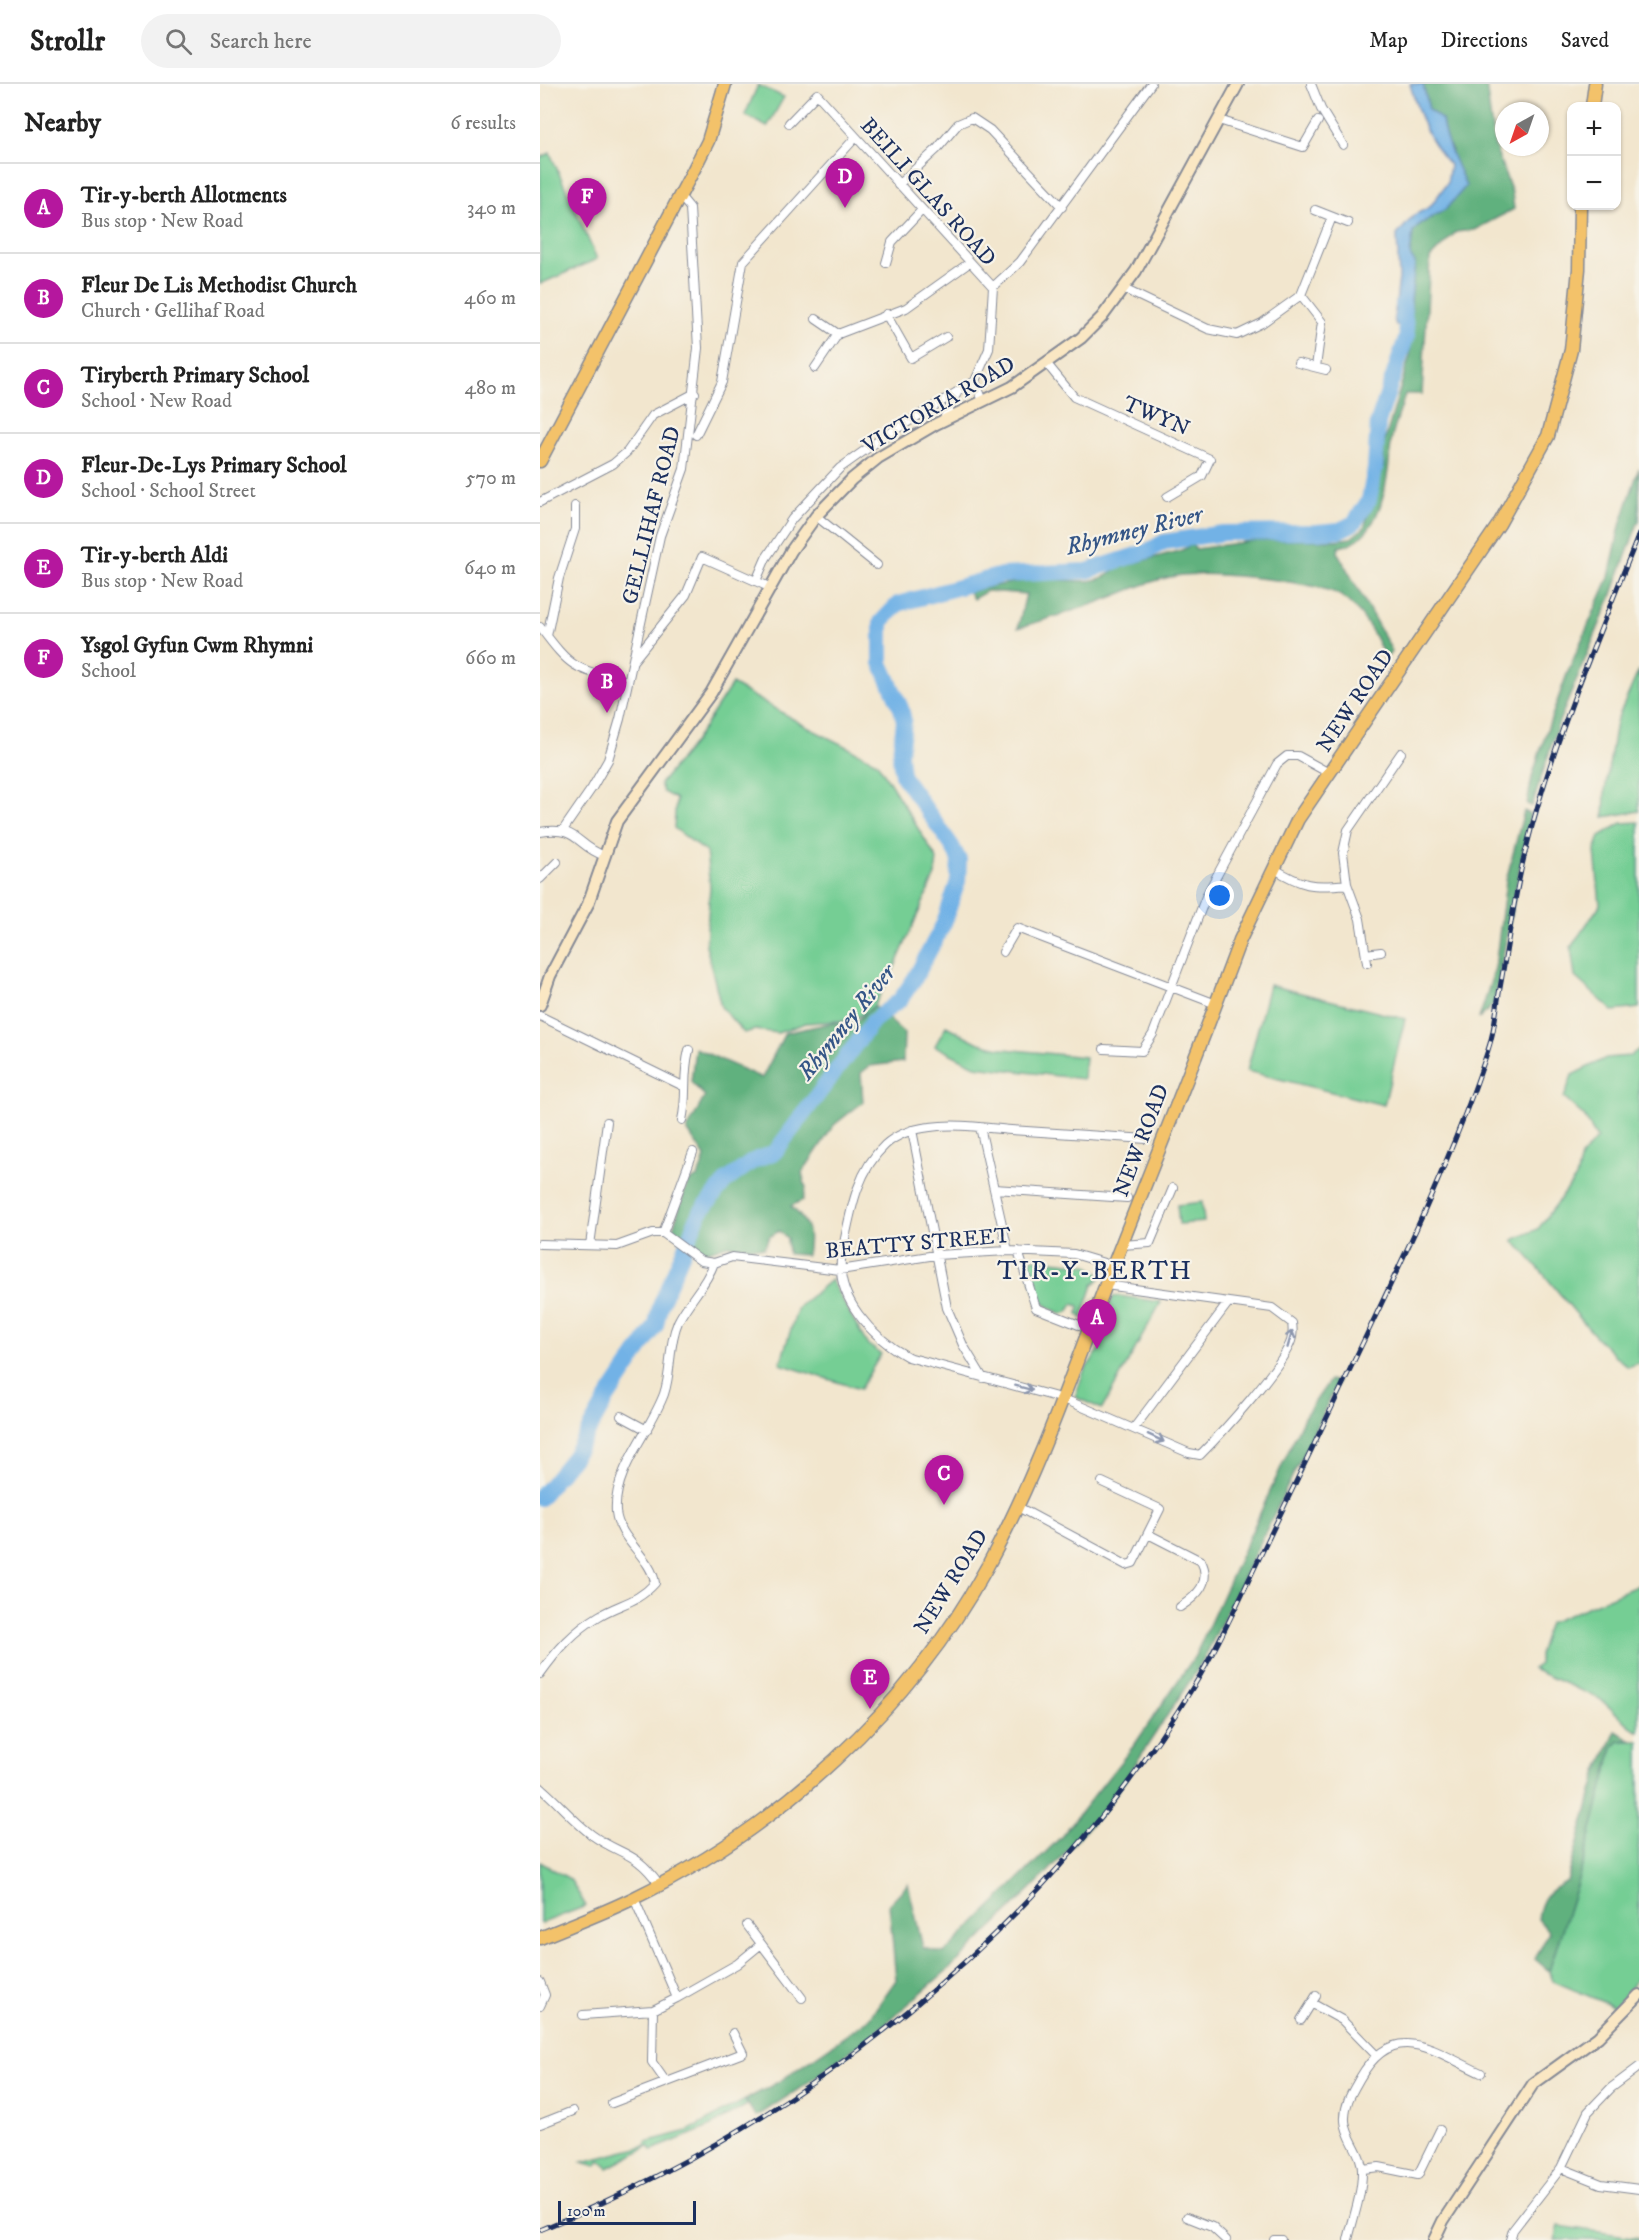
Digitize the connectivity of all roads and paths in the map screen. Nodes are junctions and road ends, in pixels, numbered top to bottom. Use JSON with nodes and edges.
{"nodes":[{"id":1,"x":725,"y":84,"type":"edge"},
{"id":2,"x":1151,"y":84,"type":"edge"},
{"id":3,"x":1238,"y":84,"type":"edge"},
{"id":4,"x":1311,"y":84,"type":"edge"},
{"id":5,"x":1595,"y":84,"type":"edge"},
{"id":6,"x":1593,"y":102,"type":"edge"},
{"id":7,"x":1219,"y":120,"type":"junction"},
{"id":8,"x":1318,"y":121,"type":"dead end"},
{"id":9,"x":789,"y":123,"type":"dead end"},
{"id":10,"x":856,"y":137,"type":"junction"},
{"id":11,"x":1343,"y":145,"type":"dead end"},
{"id":12,"x":898,"y":184,"type":"junction"},
{"id":13,"x":680,"y":196,"type":"junction"},
{"id":14,"x":1062,"y":207,"type":"junction"},
{"id":15,"x":1315,"y":210,"type":"dead end"},
{"id":16,"x":1581,"y":210,"type":"edge"},
{"id":17,"x":921,"y":211,"type":"junction"},
{"id":18,"x":1332,"y":217,"type":"junction"},
{"id":19,"x":1348,"y":223,"type":"dead end"},
{"id":20,"x":886,"y":263,"type":"dead end"},
{"id":21,"x":969,"y":263,"type":"junction"},
{"id":22,"x":993,"y":287,"type":"junction"},
{"id":23,"x":1124,"y":289,"type":"junction"},
{"id":24,"x":1301,"y":295,"type":"junction"},
{"id":25,"x":886,"y":314,"type":"junction"},
{"id":26,"x":816,"y":320,"type":"dead end"},
{"id":27,"x":838,"y":334,"type":"junction"},
{"id":28,"x":946,"y":337,"type":"dead end"},
{"id":29,"x":1298,"y":363,"type":"dead end"},
{"id":30,"x":1047,"y":364,"type":"junction"},
{"id":31,"x":1316,"y":367,"type":"junction"},
{"id":32,"x":815,"y":368,"type":"dead end"},
{"id":33,"x":1326,"y":370,"type":"dead end"},
{"id":34,"x":975,"y":381,"type":"junction"},
{"id":35,"x":959,"y":390,"type":"junction"},
{"id":36,"x":695,"y":393,"type":"junction"},
{"id":37,"x":983,"y":401,"type":"junction"},
{"id":38,"x":942,"y":422,"type":"junction"},
{"id":39,"x":696,"y":435,"type":"dead end"},
{"id":40,"x":540,"y":460,"type":"edge"},
{"id":41,"x":1167,"y":497,"type":"dead end"},
{"id":42,"x":540,"y":502,"type":"edge"},
{"id":43,"x":575,"y":506,"type":"dead end"},
{"id":44,"x":816,"y":516,"type":"junction"},
{"id":45,"x":877,"y":565,"type":"dead end"},
{"id":46,"x":756,"y":581,"type":"junction"},
{"id":47,"x":769,"y":587,"type":"junction"},
{"id":48,"x":540,"y":627,"type":"edge"},
{"id":49,"x":547,"y":636,"type":"junction"},
{"id":50,"x":633,"y":662,"type":"junction"},
{"id":51,"x":628,"y":681,"type":"junction"},
{"id":52,"x":1401,"y":753,"type":"dead end"},
{"id":53,"x":1329,"y":773,"type":"junction"},
{"id":54,"x":563,"y":830,"type":"junction"},
{"id":55,"x":540,"y":832,"type":"edge"},
{"id":56,"x":605,"y":856,"type":"junction"},
{"id":57,"x":557,"y":862,"type":"dead end"},
{"id":58,"x":1273,"y":868,"type":"junction"},
{"id":59,"x":540,"y":879,"type":"edge"},
{"id":60,"x":1347,"y":884,"type":"junction"},
{"id":61,"x":1003,"y":952,"type":"dead end"},
{"id":62,"x":1382,"y":952,"type":"dead end"},
{"id":63,"x":1366,"y":954,"type":"junction"},
{"id":64,"x":1367,"y":963,"type":"dead end"},
{"id":65,"x":1170,"y":985,"type":"junction"},
{"id":66,"x":1216,"y":1004,"type":"junction"},
{"id":67,"x":540,"y":1005,"type":"edge"},
{"id":68,"x":540,"y":1016,"type":"edge"},
{"id":69,"x":1104,"y":1049,"type":"dead end"},
{"id":70,"x":689,"y":1050,"type":"dead end"},
{"id":71,"x":683,"y":1086,"type":"junction"},
{"id":72,"x":682,"y":1120,"type":"dead end"},
{"id":73,"x":608,"y":1122,"type":"dead end"},
{"id":74,"x":980,"y":1127,"type":"junction"},
{"id":75,"x":912,"y":1130,"type":"junction"},
{"id":76,"x":1147,"y":1139,"type":"dead end"},
{"id":77,"x":693,"y":1152,"type":"dead end"},
{"id":78,"x":1173,"y":1188,"type":"dead end"},
{"id":79,"x":994,"y":1189,"type":"junction"},
{"id":80,"x":1127,"y":1198,"type":"dead end"},
{"id":81,"x":666,"y":1236,"type":"junction"},
{"id":82,"x":540,"y":1244,"type":"edge"},
{"id":83,"x":590,"y":1245,"type":"junction"},
{"id":84,"x":1122,"y":1245,"type":"junction"},
{"id":85,"x":1008,"y":1251,"type":"junction"},
{"id":86,"x":1018,"y":1251,"type":"junction"},
{"id":87,"x":936,"y":1255,"type":"junction"},
{"id":88,"x":714,"y":1263,"type":"junction"},
{"id":89,"x":1114,"y":1266,"type":"junction"},
{"id":90,"x":840,"y":1270,"type":"junction"},
{"id":91,"x":1106,"y":1285,"type":"junction"},
{"id":92,"x":1228,"y":1303,"type":"junction"},
{"id":93,"x":1078,"y":1325,"type":"dead end"},
{"id":94,"x":983,"y":1378,"type":"junction"},
{"id":95,"x":1064,"y":1399,"type":"junction"},
{"id":96,"x":621,"y":1416,"type":"dead end"},
{"id":97,"x":1134,"y":1428,"type":"junction"},
{"id":98,"x":647,"y":1430,"type":"junction"},
{"id":99,"x":1102,"y":1482,"type":"dead end"},
{"id":100,"x":1018,"y":1507,"type":"junction"},
{"id":101,"x":1148,"y":1534,"type":"junction"},
{"id":102,"x":1180,"y":1607,"type":"dead end"},
{"id":103,"x":540,"y":1674,"type":"edge"},
{"id":104,"x":540,"y":1787,"type":"edge"},
{"id":105,"x":659,"y":1884,"type":"junction"},
{"id":106,"x":634,"y":1898,"type":"junction"},
{"id":107,"x":747,"y":1925,"type":"dead end"},
{"id":108,"x":540,"y":1938,"type":"edge"},
{"id":109,"x":760,"y":1945,"type":"junction"},
{"id":110,"x":540,"y":1982,"type":"edge"},
{"id":111,"x":1639,"y":1995,"type":"edge"},
{"id":112,"x":677,"y":1998,"type":"junction"},
{"id":113,"x":802,"y":1998,"type":"dead end"},
{"id":114,"x":541,"y":2006,"type":"edge"},
{"id":115,"x":653,"y":2010,"type":"junction"},
{"id":116,"x":583,"y":2015,"type":"dead end"},
{"id":117,"x":1301,"y":2020,"type":"dead end"},
{"id":118,"x":733,"y":2033,"type":"dead end"},
{"id":119,"x":1376,"y":2055,"type":"junction"},
{"id":120,"x":1637,"y":2071,"type":"edge"},
{"id":121,"x":1481,"y":2073,"type":"dead end"},
{"id":122,"x":666,"y":2082,"type":"junction"},
{"id":123,"x":612,"y":2103,"type":"dead end"},
{"id":124,"x":573,"y":2111,"type":"dead end"},
{"id":125,"x":540,"y":2124,"type":"edge"},
{"id":126,"x":1440,"y":2130,"type":"dead end"},
{"id":127,"x":1561,"y":2168,"type":"junction"},
{"id":128,"x":1363,"y":2169,"type":"junction"},
{"id":129,"x":1639,"y":2189,"type":"edge"},
{"id":130,"x":1187,"y":2217,"type":"dead end"},
{"id":131,"x":1226,"y":2240,"type":"edge"},
{"id":132,"x":1274,"y":2240,"type":"edge"},
{"id":133,"x":1281,"y":2240,"type":"edge"},
{"id":134,"x":1348,"y":2240,"type":"edge"},
{"id":135,"x":1434,"y":2240,"type":"edge"},
{"id":136,"x":1510,"y":2240,"type":"edge"}],
"edges":[{"from":1,"to":13,"type":"main road"},
{"from":2,"to":14,"type":"street"},
{"from":3,"to":7,"type":"main road","name":"VICTORIA ROAD"},
{"from":4,"to":11,"type":"street"},
{"from":5,"to":6,"type":"main road"},
{"from":7,"to":8,"type":"street"},
{"from":7,"to":23,"type":"main road","name":"VICTORIA ROAD"},
{"from":9,"to":10,"type":"street","name":"BEILI GLAS ROAD"},
{"from":10,"to":12,"type":"street","name":"BEILI GLAS ROAD"},
{"from":10,"to":39,"type":"street"},
{"from":12,"to":14,"type":"street"},
{"from":12,"to":17,"type":"street","name":"BEILI GLAS ROAD"},
{"from":13,"to":36,"type":"street","name":"GELLIHAF ROAD"},
{"from":13,"to":40,"type":"main road"},
{"from":14,"to":22,"type":"street"},
{"from":15,"to":18,"type":"street"},
{"from":16,"to":53,"type":"main road","name":"NEW ROAD"},
{"from":17,"to":20,"type":"street"},
{"from":17,"to":21,"type":"street","name":"BEILI GLAS ROAD"},
{"from":18,"to":19,"type":"street"},
{"from":18,"to":24,"type":"street"},
{"from":21,"to":22,"type":"street","name":"BEILI GLAS ROAD"},
{"from":21,"to":25,"type":"street"},
{"from":22,"to":34,"type":"street"},
{"from":23,"to":24,"type":"street"},
{"from":23,"to":30,"type":"main road","name":"VICTORIA ROAD"},
{"from":24,"to":31,"type":"street"},
{"from":25,"to":27,"type":"street"},
{"from":25,"to":28,"type":"street"},
{"from":26,"to":27,"type":"street"},
{"from":27,"to":32,"type":"street"},
{"from":29,"to":31,"type":"street"},
{"from":30,"to":37,"type":"main road","name":"VICTORIA ROAD"},
{"from":30,"to":41,"type":"street","name":"TWYN"},
{"from":31,"to":33,"type":"street"},
{"from":34,"to":35,"type":"street"},
{"from":34,"to":37,"type":"street"},
{"from":35,"to":38,"type":"street"},
{"from":35,"to":46,"type":"street"},
{"from":36,"to":42,"type":"street"},
{"from":36,"to":50,"type":"street","name":"GELLIHAF ROAD"},
{"from":37,"to":38,"type":"main road","name":"VICTORIA ROAD"},
{"from":38,"to":44,"type":"main road","name":"VICTORIA ROAD"},
{"from":43,"to":49,"type":"street"},
{"from":44,"to":45,"type":"street"},
{"from":44,"to":47,"type":"main road","name":"VICTORIA ROAD"},
{"from":46,"to":47,"type":"street"},
{"from":46,"to":50,"type":"street"},
{"from":47,"to":56,"type":"main road","name":"VICTORIA ROAD"},
{"from":48,"to":49,"type":"street"},
{"from":49,"to":51,"type":"street"},
{"from":50,"to":51,"type":"street","name":"GELLIHAF ROAD"},
{"from":51,"to":54,"type":"street","name":"GELLIHAF ROAD"},
{"from":52,"to":60,"type":"street"},
{"from":53,"to":58,"type":"main road","name":"NEW ROAD"},
{"from":53,"to":65,"type":"street"},
{"from":54,"to":55,"type":"street"},
{"from":54,"to":56,"type":"street"},
{"from":56,"to":67,"type":"main road","name":"VICTORIA ROAD"},
{"from":57,"to":59,"type":"street"},
{"from":58,"to":60,"type":"street"},
{"from":58,"to":66,"type":"main road","name":"NEW ROAD"},
{"from":60,"to":63,"type":"street"},
{"from":61,"to":65,"type":"street"},
{"from":62,"to":63,"type":"street"},
{"from":63,"to":64,"type":"street"},
{"from":65,"to":66,"type":"street"},
{"from":65,"to":69,"type":"street"},
{"from":66,"to":84,"type":"main road","name":"NEW ROAD"},
{"from":68,"to":71,"type":"street"},
{"from":70,"to":71,"type":"street"},
{"from":71,"to":72,"type":"street"},
{"from":73,"to":83,"type":"street"},
{"from":74,"to":75,"type":"street"},
{"from":74,"to":76,"type":"street"},
{"from":74,"to":79,"type":"street"},
{"from":75,"to":87,"type":"street"},
{"from":75,"to":90,"type":"street"},
{"from":77,"to":81,"type":"street"},
{"from":78,"to":84,"type":"street"},
{"from":79,"to":80,"type":"street"},
{"from":79,"to":85,"type":"street"},
{"from":81,"to":83,"type":"street"},
{"from":81,"to":88,"type":"street","name":"BEATTY STREET"},
{"from":82,"to":83,"type":"street"},
{"from":84,"to":89,"type":"main road","name":"NEW ROAD"},
{"from":85,"to":86,"type":"street","name":"BEATTY STREET"},
{"from":85,"to":87,"type":"street","name":"BEATTY STREET"},
{"from":86,"to":89,"type":"street","name":"BEATTY STREET"},
{"from":86,"to":93,"type":"street"},
{"from":87,"to":90,"type":"street","name":"BEATTY STREET"},
{"from":87,"to":94,"type":"street"},
{"from":88,"to":90,"type":"street","name":"BEATTY STREET"},
{"from":88,"to":98,"type":"street"},
{"from":89,"to":91,"type":"main road","name":"NEW ROAD"},
{"from":90,"to":94,"type":"street"},
{"from":91,"to":92,"type":"street"},
{"from":91,"to":95,"type":"main road","name":"NEW ROAD"},
{"from":92,"to":97,"type":"street"},
{"from":97,"to":92,"type":"street","one_way":true},
{"from":94,"to":95,"type":"street","one_way":true},
{"from":95,"to":97,"type":"street"},
{"from":95,"to":100,"type":"main road","name":"NEW ROAD"},
{"from":96,"to":98,"type":"street"},
{"from":98,"to":103,"type":"street"},
{"from":99,"to":101,"type":"street"},
{"from":100,"to":101,"type":"street"},
{"from":100,"to":105,"type":"main road","name":"NEW ROAD"},
{"from":101,"to":102,"type":"street"},
{"from":104,"to":105,"type":"street"},
{"from":105,"to":106,"type":"main road","name":"NEW ROAD"},
{"from":106,"to":108,"type":"main road","name":"NEW ROAD"},
{"from":106,"to":112,"type":"street"},
{"from":107,"to":109,"type":"street"},
{"from":109,"to":112,"type":"street"},
{"from":109,"to":113,"type":"street"},
{"from":110,"to":114,"type":"street"},
{"from":111,"to":135,"type":"main road"},
{"from":112,"to":115,"type":"street"},
{"from":115,"to":116,"type":"street"},
{"from":115,"to":122,"type":"street"},
{"from":117,"to":119,"type":"street"},
{"from":118,"to":122,"type":"street"},
{"from":119,"to":121,"type":"street"},
{"from":119,"to":128,"type":"street"},
{"from":120,"to":127,"type":"street"},
{"from":122,"to":123,"type":"street"},
{"from":124,"to":125,"type":"street"},
{"from":126,"to":128,"type":"street"},
{"from":127,"to":129,"type":"street"},
{"from":127,"to":136,"type":"street"},
{"from":128,"to":134,"type":"street"},
{"from":130,"to":131,"type":"street"},
{"from":132,"to":133,"type":"street"}]}
